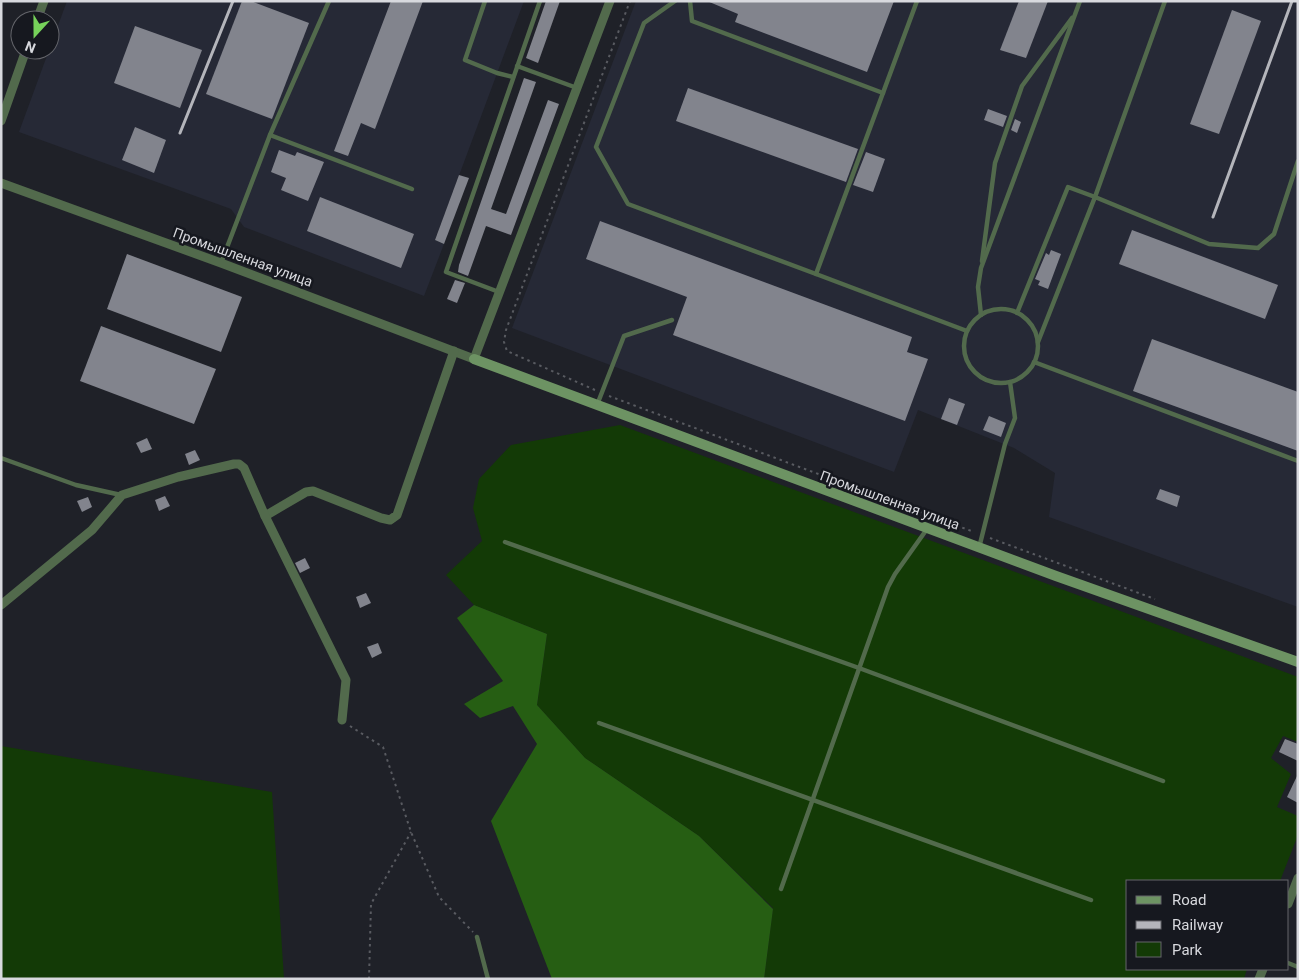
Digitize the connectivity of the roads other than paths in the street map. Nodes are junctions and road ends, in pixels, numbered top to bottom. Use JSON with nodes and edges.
{"nodes":[{"id":1,"x":329,"y":1,"type":"edge"},
{"id":2,"x":484,"y":1,"type":"edge"},
{"id":3,"x":540,"y":1,"type":"edge"},
{"id":4,"x":610,"y":1,"type":"edge"},
{"id":5,"x":676,"y":1,"type":"edge"},
{"id":6,"x":690,"y":1,"type":"edge"},
{"id":7,"x":917,"y":1,"type":"edge"},
{"id":8,"x":1080,"y":1,"type":"edge"},
{"id":9,"x":1165,"y":1,"type":"edge"},
{"id":10,"x":1076,"y":13,"type":"junction"},
{"id":11,"x":22,"y":60,"type":"edge"},
{"id":12,"x":518,"y":66,"type":"junction"},
{"id":13,"x":513,"y":78,"type":"junction"},
{"id":14,"x":577,"y":88,"type":"junction"},
{"id":15,"x":883,"y":93,"type":"junction"},
{"id":16,"x":1,"y":120,"type":"edge"},
{"id":17,"x":270,"y":135,"type":"junction"},
{"id":18,"x":1298,"y":161,"type":"edge"},
{"id":19,"x":1,"y":183,"type":"edge"},
{"id":20,"x":412,"y":190,"type":"dead end"},
{"id":21,"x":1095,"y":197,"type":"junction"},
{"id":22,"x":221,"y":263,"type":"junction"},
{"id":23,"x":980,"y":268,"type":"junction"},
{"id":24,"x":816,"y":274,"type":"junction"},
{"id":25,"x":500,"y":293,"type":"junction"},
{"id":26,"x":1017,"y":313,"type":"junction"},
{"id":27,"x":981,"y":315,"type":"junction"},
{"id":28,"x":672,"y":320,"type":"dead end"},
{"id":29,"x":967,"y":331,"type":"junction"},
{"id":30,"x":1038,"y":342,"type":"junction"},
{"id":31,"x":454,"y":351,"type":"junction"},
{"id":32,"x":474,"y":359,"type":"junction"},
{"id":33,"x":1034,"y":362,"type":"junction"},
{"id":34,"x":1010,"y":382,"type":"junction"},
{"id":35,"x":597,"y":406,"type":"junction"},
{"id":36,"x":1,"y":458,"type":"edge"},
{"id":37,"x":1298,"y":461,"type":"edge"},
{"id":38,"x":122,"y":495,"type":"junction"},
{"id":39,"x":265,"y":516,"type":"junction"},
{"id":40,"x":927,"y":529,"type":"junction"},
{"id":41,"x":505,"y":542,"type":"dead end"},
{"id":42,"x":979,"y":548,"type":"junction"},
{"id":43,"x":1,"y":605,"type":"edge"},
{"id":44,"x":1298,"y":662,"type":"edge"},
{"id":45,"x":859,"y":668,"type":"junction"},
{"id":46,"x":342,"y":720,"type":"road end"},
{"id":47,"x":599,"y":723,"type":"dead end"},
{"id":48,"x":1164,"y":781,"type":"dead end"},
{"id":49,"x":813,"y":801,"type":"junction"},
{"id":50,"x":1298,"y":878,"type":"edge"},
{"id":51,"x":781,"y":889,"type":"dead end"},
{"id":52,"x":1091,"y":900,"type":"dead end"},
{"id":53,"x":1289,"y":901,"type":"edge"},
{"id":54,"x":477,"y":937,"type":"road end"},
{"id":55,"x":488,"y":979,"type":"edge"}],
"edges":[{"from":1,"to":17,"type":"lane"},
{"from":2,"to":13,"type":"lane"},
{"from":3,"to":12,"type":"lane"},
{"from":4,"to":14,"type":"street"},
{"from":5,"to":24,"type":"lane"},
{"from":6,"to":15,"type":"lane"},
{"from":7,"to":15,"type":"lane"},
{"from":8,"to":10,"type":"lane"},
{"from":9,"to":21,"type":"lane"},
{"from":10,"to":23,"type":"lane"},
{"from":10,"to":23,"type":"lane"},
{"from":11,"to":16,"type":"street"},
{"from":12,"to":13,"type":"lane"},
{"from":12,"to":14,"type":"lane"},
{"from":13,"to":25,"type":"lane"},
{"from":14,"to":25,"type":"street"},
{"from":15,"to":24,"type":"lane"},
{"from":17,"to":20,"type":"lane"},
{"from":17,"to":22,"type":"lane"},
{"from":18,"to":21,"type":"lane"},
{"from":19,"to":22,"type":"street","name":"Промышленная улица"},
{"from":21,"to":26,"type":"lane"},
{"from":21,"to":30,"type":"lane"},
{"from":22,"to":31,"type":"street","name":"Промышленная улица"},
{"from":23,"to":27,"type":"lane"},
{"from":24,"to":29,"type":"lane"},
{"from":25,"to":32,"type":"street"},
{"from":26,"to":27,"type":"lane"},
{"from":26,"to":30,"type":"lane"},
{"from":27,"to":29,"type":"lane"},
{"from":28,"to":35,"type":"lane"},
{"from":29,"to":34,"type":"lane"},
{"from":30,"to":33,"type":"lane"},
{"from":31,"to":32,"type":"street","name":"Промышленная улица"},
{"from":31,"to":39,"type":"street"},
{"from":32,"to":35,"type":"street","name":"Промышленная улица"},
{"from":33,"to":34,"type":"lane"},
{"from":33,"to":37,"type":"lane"},
{"from":34,"to":42,"type":"lane"},
{"from":35,"to":40,"type":"street","name":"Промышленная улица"},
{"from":36,"to":38,"type":"lane"},
{"from":38,"to":39,"type":"street"},
{"from":38,"to":43,"type":"street"},
{"from":39,"to":46,"type":"street"},
{"from":40,"to":42,"type":"street","name":"Промышленная улица"},
{"from":40,"to":45,"type":"lane"},
{"from":41,"to":45,"type":"lane"},
{"from":42,"to":44,"type":"street","name":"Промышленная улица"},
{"from":45,"to":48,"type":"lane"},
{"from":45,"to":49,"type":"lane"},
{"from":47,"to":49,"type":"lane"},
{"from":49,"to":51,"type":"lane"},
{"from":49,"to":52,"type":"lane"},
{"from":50,"to":53,"type":"street"},
{"from":54,"to":55,"type":"lane"}]}
